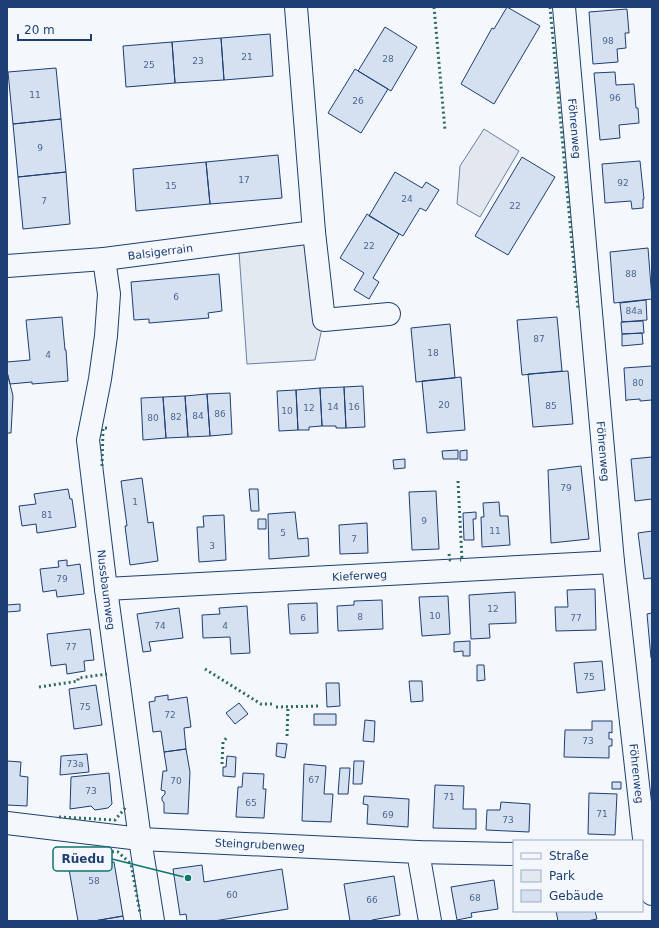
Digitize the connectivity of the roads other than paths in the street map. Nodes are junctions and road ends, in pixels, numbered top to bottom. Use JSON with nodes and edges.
{"nodes":[{"id":1,"x":296,"y":7,"type":"edge"},
{"id":2,"x":564,"y":7,"type":"edge"},
{"id":3,"x":314,"y":232,"type":"junction"},
{"id":4,"x":104,"y":259,"type":"junction"},
{"id":5,"x":7,"y":266,"type":"edge"},
{"id":6,"x":389,"y":314,"type":"dead end"},
{"id":7,"x":613,"y":562,"type":"junction"},
{"id":8,"x":106,"y":588,"type":"junction"},
{"id":9,"x":7,"y":823,"type":"edge"},
{"id":10,"x":140,"y":839,"type":"junction"},
{"id":11,"x":418,"y":852,"type":"junction"},
{"id":12,"x":513,"y":854,"type":"edge"},
{"id":13,"x":647,"y":856,"type":"edge"},
{"id":14,"x":652,"y":894,"type":"edge"},
{"id":15,"x":153,"y":921,"type":"edge"},
{"id":16,"x":430,"y":921,"type":"edge"}],
"edges":[{"from":1,"to":3,"type":"street"},
{"from":2,"to":7,"type":"street","name":"Föhrenweg"},
{"from":3,"to":4,"type":"street","name":"Balsigerrain"},
{"from":3,"to":6,"type":"street"},
{"from":4,"to":5,"type":"street","name":"Balsigerrain"},
{"from":4,"to":8,"type":"street","name":"Nussbaumweg"},
{"from":7,"to":8,"type":"street","name":"Kieferweg"},
{"from":7,"to":13,"type":"street","name":"Föhrenweg"},
{"from":8,"to":10,"type":"street","name":"Nussbaumweg"},
{"from":9,"to":10,"type":"street","name":"Steingrubenweg"},
{"from":10,"to":11,"type":"street","name":"Steingrubenweg"},
{"from":10,"to":15,"type":"street","name":"Nussbaumweg"},
{"from":11,"to":12,"type":"street","name":"Steingrubenweg"},
{"from":11,"to":16,"type":"street"},
{"from":13,"to":14,"type":"street","name":"Föhrenweg"}]}
